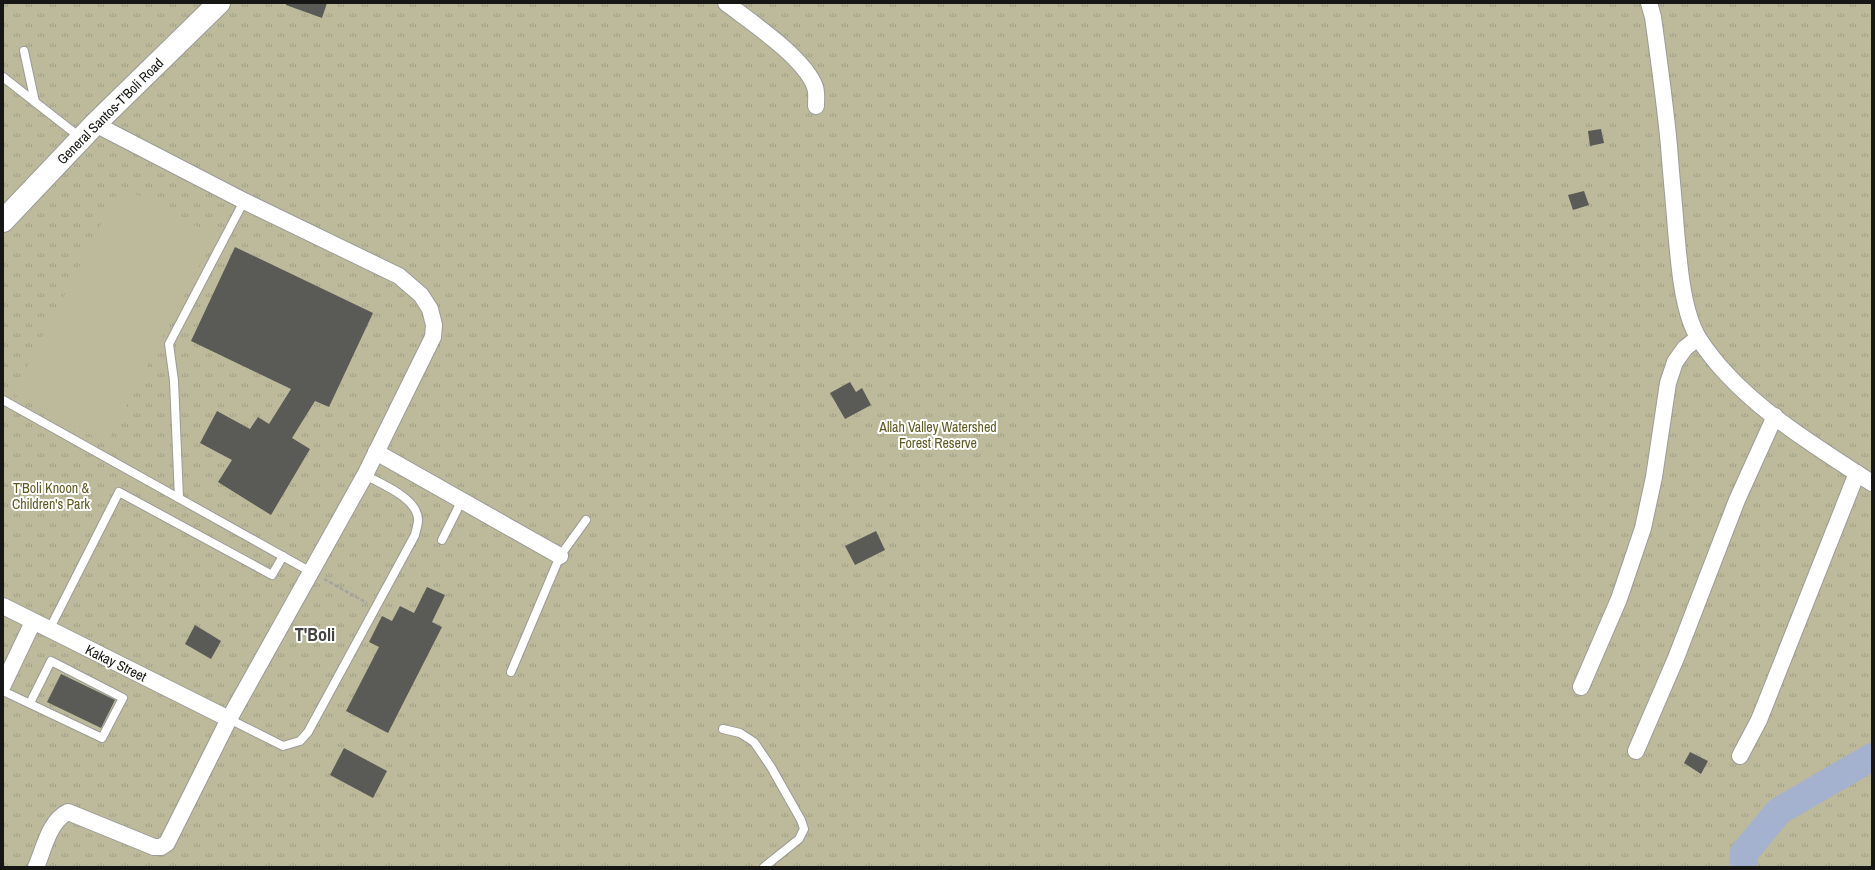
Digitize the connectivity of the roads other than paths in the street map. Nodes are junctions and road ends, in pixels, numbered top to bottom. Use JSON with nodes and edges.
{"nodes":[{"id":1,"x":219,"y":3,"type":"edge"},
{"id":2,"x":726,"y":3,"type":"edge"},
{"id":3,"x":1649,"y":3,"type":"edge"},
{"id":4,"x":24,"y":51,"type":"dead end"},
{"id":5,"x":3,"y":77,"type":"edge"},
{"id":6,"x":35,"y":102,"type":"junction"},
{"id":7,"x":816,"y":106,"type":"dead end"},
{"id":8,"x":88,"y":131,"type":"junction"},
{"id":9,"x":244,"y":201,"type":"junction"},
{"id":10,"x":3,"y":221,"type":"edge"},
{"id":11,"x":1698,"y":338,"type":"junction"},
{"id":12,"x":3,"y":400,"type":"edge"},
{"id":13,"x":1775,"y":416,"type":"junction"},
{"id":14,"x":376,"y":452,"type":"junction"},
{"id":15,"x":1857,"y":473,"type":"junction"},
{"id":16,"x":365,"y":475,"type":"junction"},
{"id":17,"x":1872,"y":483,"type":"edge"},
{"id":18,"x":178,"y":498,"type":"junction"},
{"id":19,"x":462,"y":500,"type":"junction"},
{"id":20,"x":586,"y":520,"type":"dead end"},
{"id":21,"x":442,"y":540,"type":"dead end"},
{"id":22,"x":283,"y":556,"type":"junction"},
{"id":23,"x":560,"y":556,"type":"junction"},
{"id":24,"x":311,"y":572,"type":"junction"},
{"id":25,"x":3,"y":606,"type":"edge"},
{"id":26,"x":33,"y":622,"type":"junction"},
{"id":27,"x":49,"y":630,"type":"junction"},
{"id":28,"x":511,"y":672,"type":"dead end"},
{"id":29,"x":3,"y":685,"type":"edge"},
{"id":30,"x":1581,"y":687,"type":"dead end"},
{"id":31,"x":3,"y":691,"type":"edge"},
{"id":32,"x":30,"y":703,"type":"junction"},
{"id":33,"x":229,"y":719,"type":"junction"},
{"id":34,"x":723,"y":730,"type":"dead end"},
{"id":35,"x":1636,"y":751,"type":"dead end"},
{"id":36,"x":1740,"y":756,"type":"dead end"},
{"id":37,"x":36,"y":867,"type":"edge"},
{"id":38,"x":764,"y":867,"type":"edge"}],
"edges":[{"from":1,"to":8,"type":"main road","name":"General Santos-T'Boli Road"},
{"from":2,"to":7,"type":"street"},
{"from":3,"to":11,"type":"street"},
{"from":4,"to":6,"type":"lane"},
{"from":5,"to":6,"type":"lane"},
{"from":6,"to":8,"type":"lane"},
{"from":8,"to":9,"type":"street"},
{"from":8,"to":10,"type":"main road","name":"General Santos-T'Boli Road"},
{"from":9,"to":14,"type":"street"},
{"from":9,"to":18,"type":"lane"},
{"from":11,"to":13,"type":"street"},
{"from":11,"to":30,"type":"street"},
{"from":12,"to":18,"type":"lane"},
{"from":13,"to":15,"type":"street"},
{"from":13,"to":35,"type":"street"},
{"from":14,"to":16,"type":"street"},
{"from":14,"to":19,"type":"street"},
{"from":15,"to":17,"type":"street"},
{"from":15,"to":36,"type":"street"},
{"from":16,"to":24,"type":"street"},
{"from":16,"to":33,"type":"lane"},
{"from":18,"to":22,"type":"lane"},
{"from":19,"to":21,"type":"lane"},
{"from":19,"to":23,"type":"street"},
{"from":20,"to":23,"type":"lane"},
{"from":22,"to":24,"type":"lane"},
{"from":22,"to":27,"type":"lane"},
{"from":23,"to":28,"type":"lane"},
{"from":24,"to":33,"type":"street"},
{"from":25,"to":26,"type":"street","name":"Kakay Street"},
{"from":26,"to":27,"type":"street","name":"Kakay Street"},
{"from":26,"to":29,"type":"street"},
{"from":27,"to":33,"type":"street","name":"Kakay Street"},
{"from":31,"to":32,"type":"lane"},
{"from":32,"to":32,"type":"lane"},
{"from":33,"to":37,"type":"street"},
{"from":34,"to":38,"type":"lane"}]}
